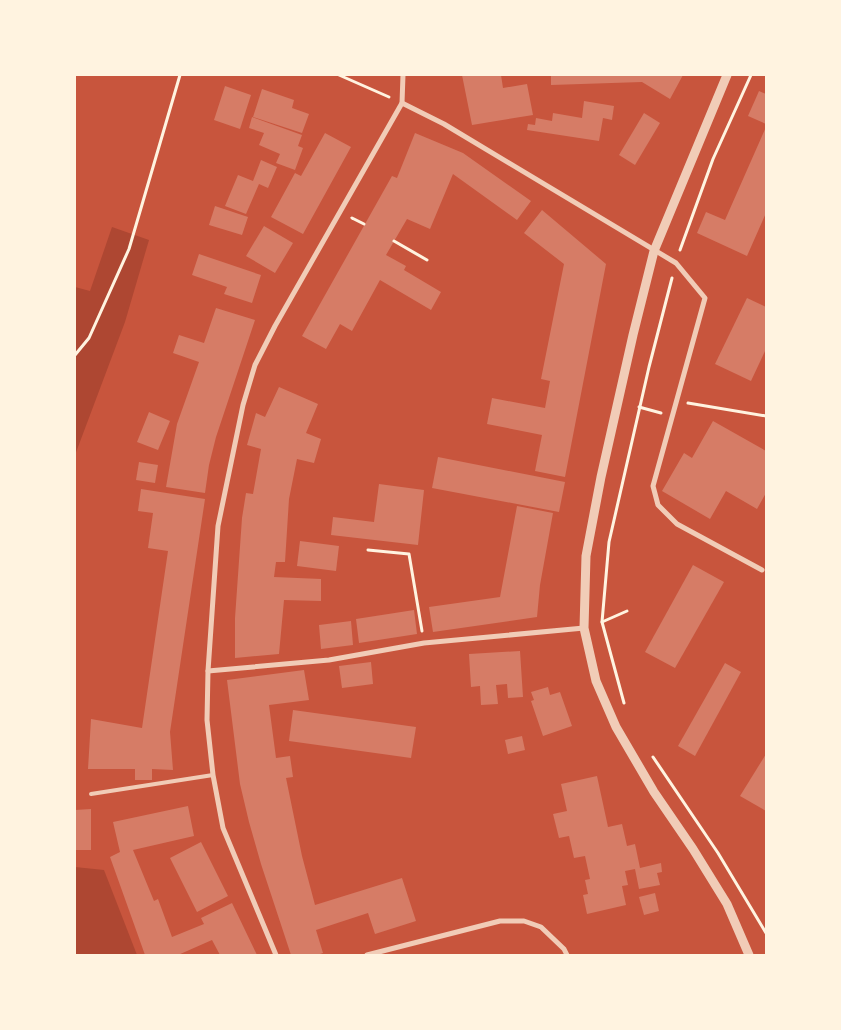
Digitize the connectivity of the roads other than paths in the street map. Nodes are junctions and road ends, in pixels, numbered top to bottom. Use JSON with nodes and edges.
{"nodes":[{"id":1,"x":403,"y":75,"type":"edge"},
{"id":2,"x":726,"y":75,"type":"edge"},
{"id":3,"x":402,"y":102,"type":"junction"},
{"id":4,"x":654,"y":251,"type":"junction"},
{"id":5,"x":762,"y":570,"type":"dead end"},
{"id":6,"x":584,"y":628,"type":"junction"},
{"id":7,"x":208,"y":671,"type":"junction"},
{"id":8,"x":213,"y":775,"type":"junction"},
{"id":9,"x":91,"y":794,"type":"dead end"},
{"id":10,"x":276,"y":955,"type":"edge"},
{"id":11,"x":367,"y":955,"type":"edge"},
{"id":12,"x":567,"y":955,"type":"edge"},
{"id":13,"x":749,"y":955,"type":"edge"}],
"edges":[{"from":1,"to":3,"type":"street"},
{"from":2,"to":4,"type":"street"},
{"from":3,"to":4,"type":"street"},
{"from":3,"to":7,"type":"street"},
{"from":4,"to":5,"type":"street"},
{"from":4,"to":6,"type":"street"},
{"from":6,"to":7,"type":"street"},
{"from":6,"to":13,"type":"street"},
{"from":7,"to":8,"type":"street"},
{"from":8,"to":9,"type":"lane"},
{"from":8,"to":10,"type":"street"},
{"from":11,"to":12,"type":"street"}]}
